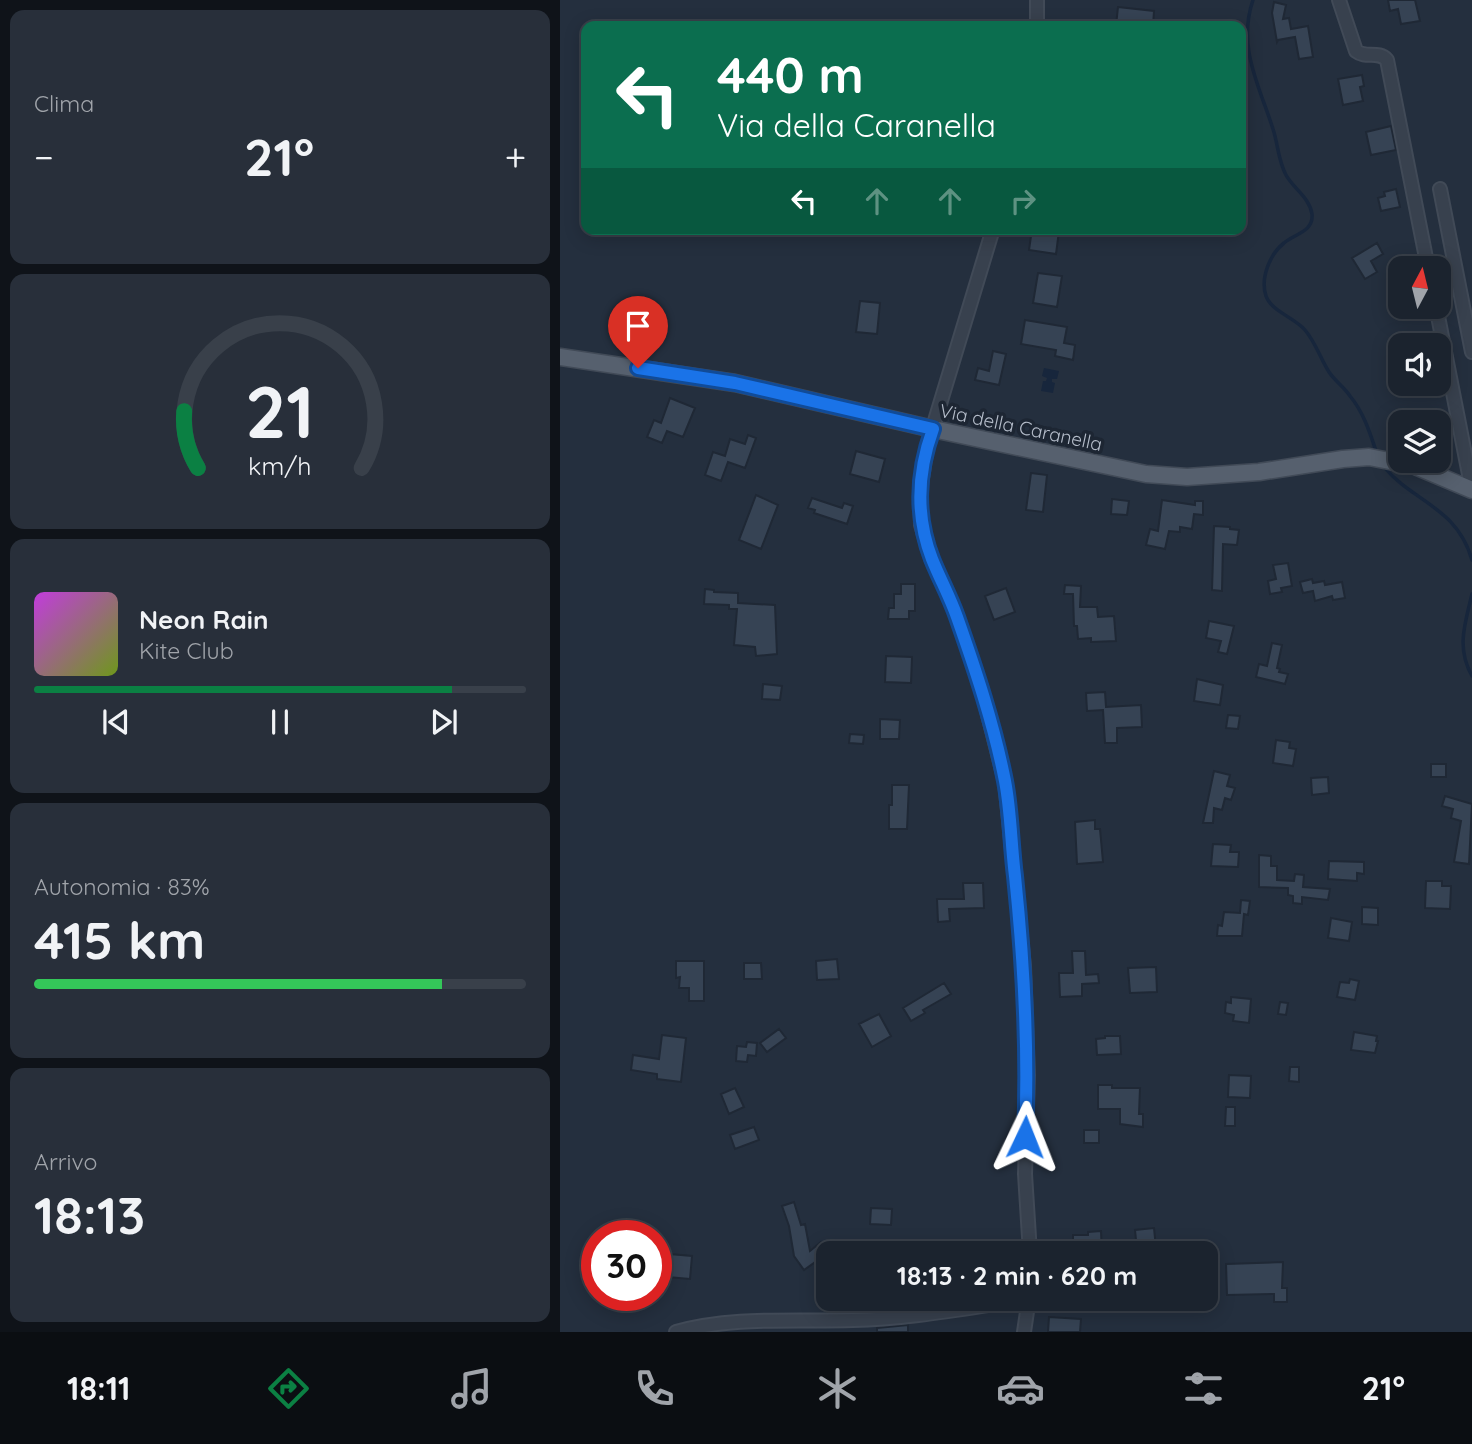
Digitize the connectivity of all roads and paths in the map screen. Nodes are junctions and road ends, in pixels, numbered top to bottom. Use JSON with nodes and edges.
{"nodes":[{"id":1,"x":1037,"y":0,"type":"edge"},
{"id":2,"x":1339,"y":0,"type":"edge"},
{"id":3,"x":1037,"y":21,"type":"edge"},
{"id":4,"x":1440,"y":189,"type":"dead end"},
{"id":5,"x":991,"y":235,"type":"edge"},
{"id":6,"x":1426,"y":256,"type":"edge"},
{"id":7,"x":1439,"y":319,"type":"edge"},
{"id":8,"x":1472,"y":352,"type":"edge"},
{"id":9,"x":560,"y":357,"type":"edge"},
{"id":10,"x":933,"y":429,"type":"junction"},
{"id":11,"x":1388,"y":460,"type":"edge"},
{"id":12,"x":1434,"y":473,"type":"edge"},
{"id":13,"x":1472,"y":489,"type":"edge"},
{"id":14,"x":1029,"y":1241,"type":"edge"},
{"id":15,"x":935,"y":1311,"type":"edge"},
{"id":16,"x":1027,"y":1311,"type":"edge"},
{"id":17,"x":676,"y":1332,"type":"edge"},
{"id":18,"x":1024,"y":1332,"type":"edge"}],
"edges":[{"from":1,"to":3,"type":"street"},
{"from":2,"to":6,"type":"street"},
{"from":4,"to":8,"type":"street"},
{"from":5,"to":10,"type":"street"},
{"from":7,"to":13,"type":"street"},
{"from":9,"to":10,"type":"main road","name":"Via della Caranella"},
{"from":10,"to":11,"type":"main road","name":"Via della Caranella"},
{"from":10,"to":14,"type":"street"},
{"from":12,"to":13,"type":"main road","name":"Via della Caranella"},
{"from":15,"to":17,"type":"street"},
{"from":16,"to":18,"type":"street"}]}
